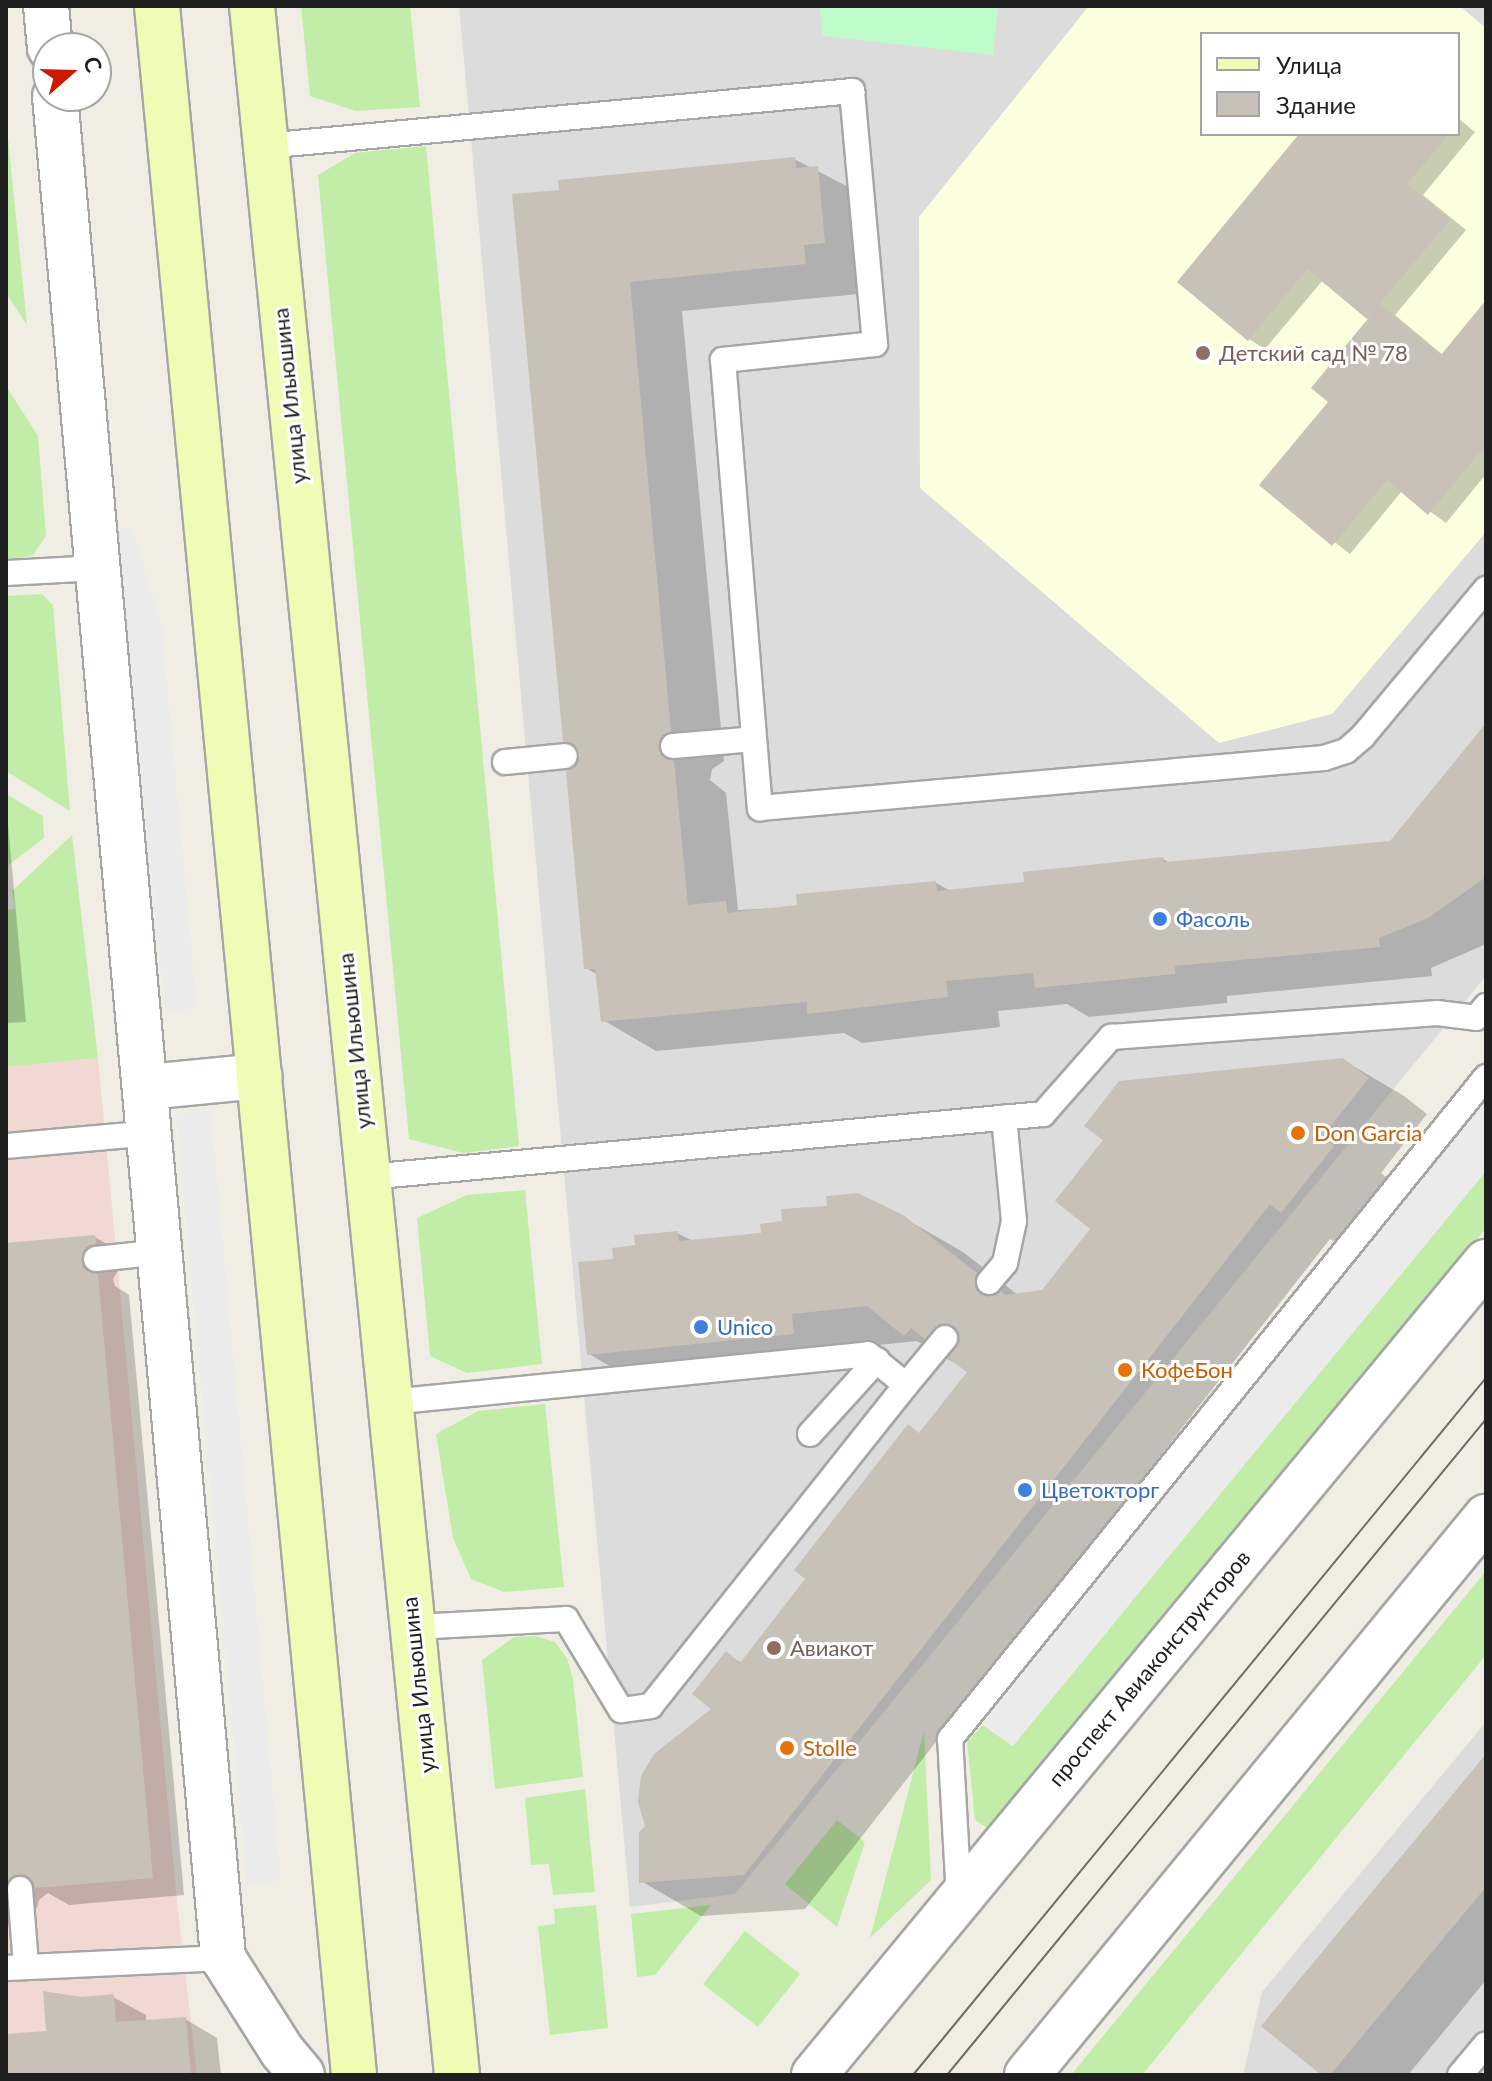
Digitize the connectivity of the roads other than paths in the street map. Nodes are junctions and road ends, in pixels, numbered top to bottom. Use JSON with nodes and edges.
{"nodes":[{"id":1,"x":46,"y":6,"type":"edge"},
{"id":2,"x":157,"y":6,"type":"edge"},
{"id":3,"x":252,"y":6,"type":"edge"},
{"id":4,"x":48,"y":32,"type":"edge"},
{"id":5,"x":56,"y":112,"type":"edge"},
{"id":6,"x":264,"y":146,"type":"junction"},
{"id":7,"x":99,"y":568,"type":"junction"},
{"id":8,"x":6,"y":573,"type":"edge"},
{"id":9,"x":1486,"y":589,"type":"edge"},
{"id":10,"x":754,"y":739,"type":"junction"},
{"id":11,"x":673,"y":746,"type":"dead end"},
{"id":12,"x":565,"y":756,"type":"dead end"},
{"id":13,"x":505,"y":762,"type":"dead end"},
{"id":14,"x":1483,"y":1016,"type":"edge"},
{"id":15,"x":259,"y":1076,"type":"junction"},
{"id":16,"x":1486,"y":1077,"type":"edge"},
{"id":17,"x":147,"y":1087,"type":"junction"},
{"id":18,"x":1004,"y":1117,"type":"junction"},
{"id":19,"x":151,"y":1133,"type":"junction"},
{"id":20,"x":6,"y":1146,"type":"edge"},
{"id":21,"x":368,"y":1177,"type":"junction"},
{"id":22,"x":162,"y":1252,"type":"junction"},
{"id":23,"x":96,"y":1259,"type":"dead end"},
{"id":24,"x":1486,"y":1262,"type":"edge"},
{"id":25,"x":989,"y":1282,"type":"dead end"},
{"id":26,"x":945,"y":1338,"type":"dead end"},
{"id":27,"x":877,"y":1360,"type":"junction"},
{"id":28,"x":906,"y":1385,"type":"junction"},
{"id":29,"x":390,"y":1402,"type":"junction"},
{"id":30,"x":810,"y":1434,"type":"dead end"},
{"id":31,"x":1486,"y":1517,"type":"edge"},
{"id":32,"x":412,"y":1627,"type":"junction"},
{"id":33,"x":20,"y":1889,"type":"dead end"},
{"id":34,"x":959,"y":1898,"type":"junction"},
{"id":35,"x":223,"y":1958,"type":"junction"},
{"id":36,"x":16,"y":1967,"type":"edge"},
{"id":37,"x":1486,"y":2044,"type":"edge"},
{"id":38,"x":302,"y":2075,"type":"edge"},
{"id":39,"x":354,"y":2075,"type":"edge"},
{"id":40,"x":457,"y":2075,"type":"edge"},
{"id":41,"x":814,"y":2075,"type":"edge"},
{"id":42,"x":1027,"y":2075,"type":"edge"},
{"id":43,"x":1460,"y":2075,"type":"edge"}],
"edges":[{"from":1,"to":4,"type":"street"},
{"from":2,"to":15,"type":"main road"},
{"from":3,"to":6,"type":"main road","name":"улица Ильюшина"},
{"from":5,"to":7,"type":"street"},
{"from":6,"to":10,"type":"lane"},
{"from":6,"to":21,"type":"main road","name":"улица Ильюшина"},
{"from":7,"to":8,"type":"lane"},
{"from":7,"to":17,"type":"street"},
{"from":9,"to":10,"type":"lane"},
{"from":10,"to":11,"type":"lane"},
{"from":12,"to":13,"type":"lane"},
{"from":14,"to":18,"type":"lane"},
{"from":15,"to":17,"type":"street"},
{"from":15,"to":39,"type":"main road"},
{"from":16,"to":34,"type":"lane"},
{"from":17,"to":19,"type":"street"},
{"from":18,"to":21,"type":"lane"},
{"from":18,"to":25,"type":"lane"},
{"from":19,"to":20,"type":"lane"},
{"from":19,"to":22,"type":"street"},
{"from":21,"to":29,"type":"main road","name":"улица Ильюшина"},
{"from":22,"to":23,"type":"lane"},
{"from":22,"to":35,"type":"street"},
{"from":24,"to":34,"type":"street","name":"проспект Авиаконструкторов"},
{"from":26,"to":28,"type":"lane"},
{"from":27,"to":28,"type":"lane"},
{"from":27,"to":29,"type":"lane"},
{"from":27,"to":30,"type":"lane"},
{"from":28,"to":32,"type":"lane"},
{"from":29,"to":32,"type":"main road","name":"улица Ильюшина"},
{"from":31,"to":42,"type":"street"},
{"from":32,"to":40,"type":"main road","name":"улица Ильюшина"},
{"from":33,"to":36,"type":"lane"},
{"from":34,"to":41,"type":"street","name":"проспект Авиаконструкторов"},
{"from":35,"to":36,"type":"lane"},
{"from":35,"to":38,"type":"street"},
{"from":37,"to":43,"type":"lane"}]}
